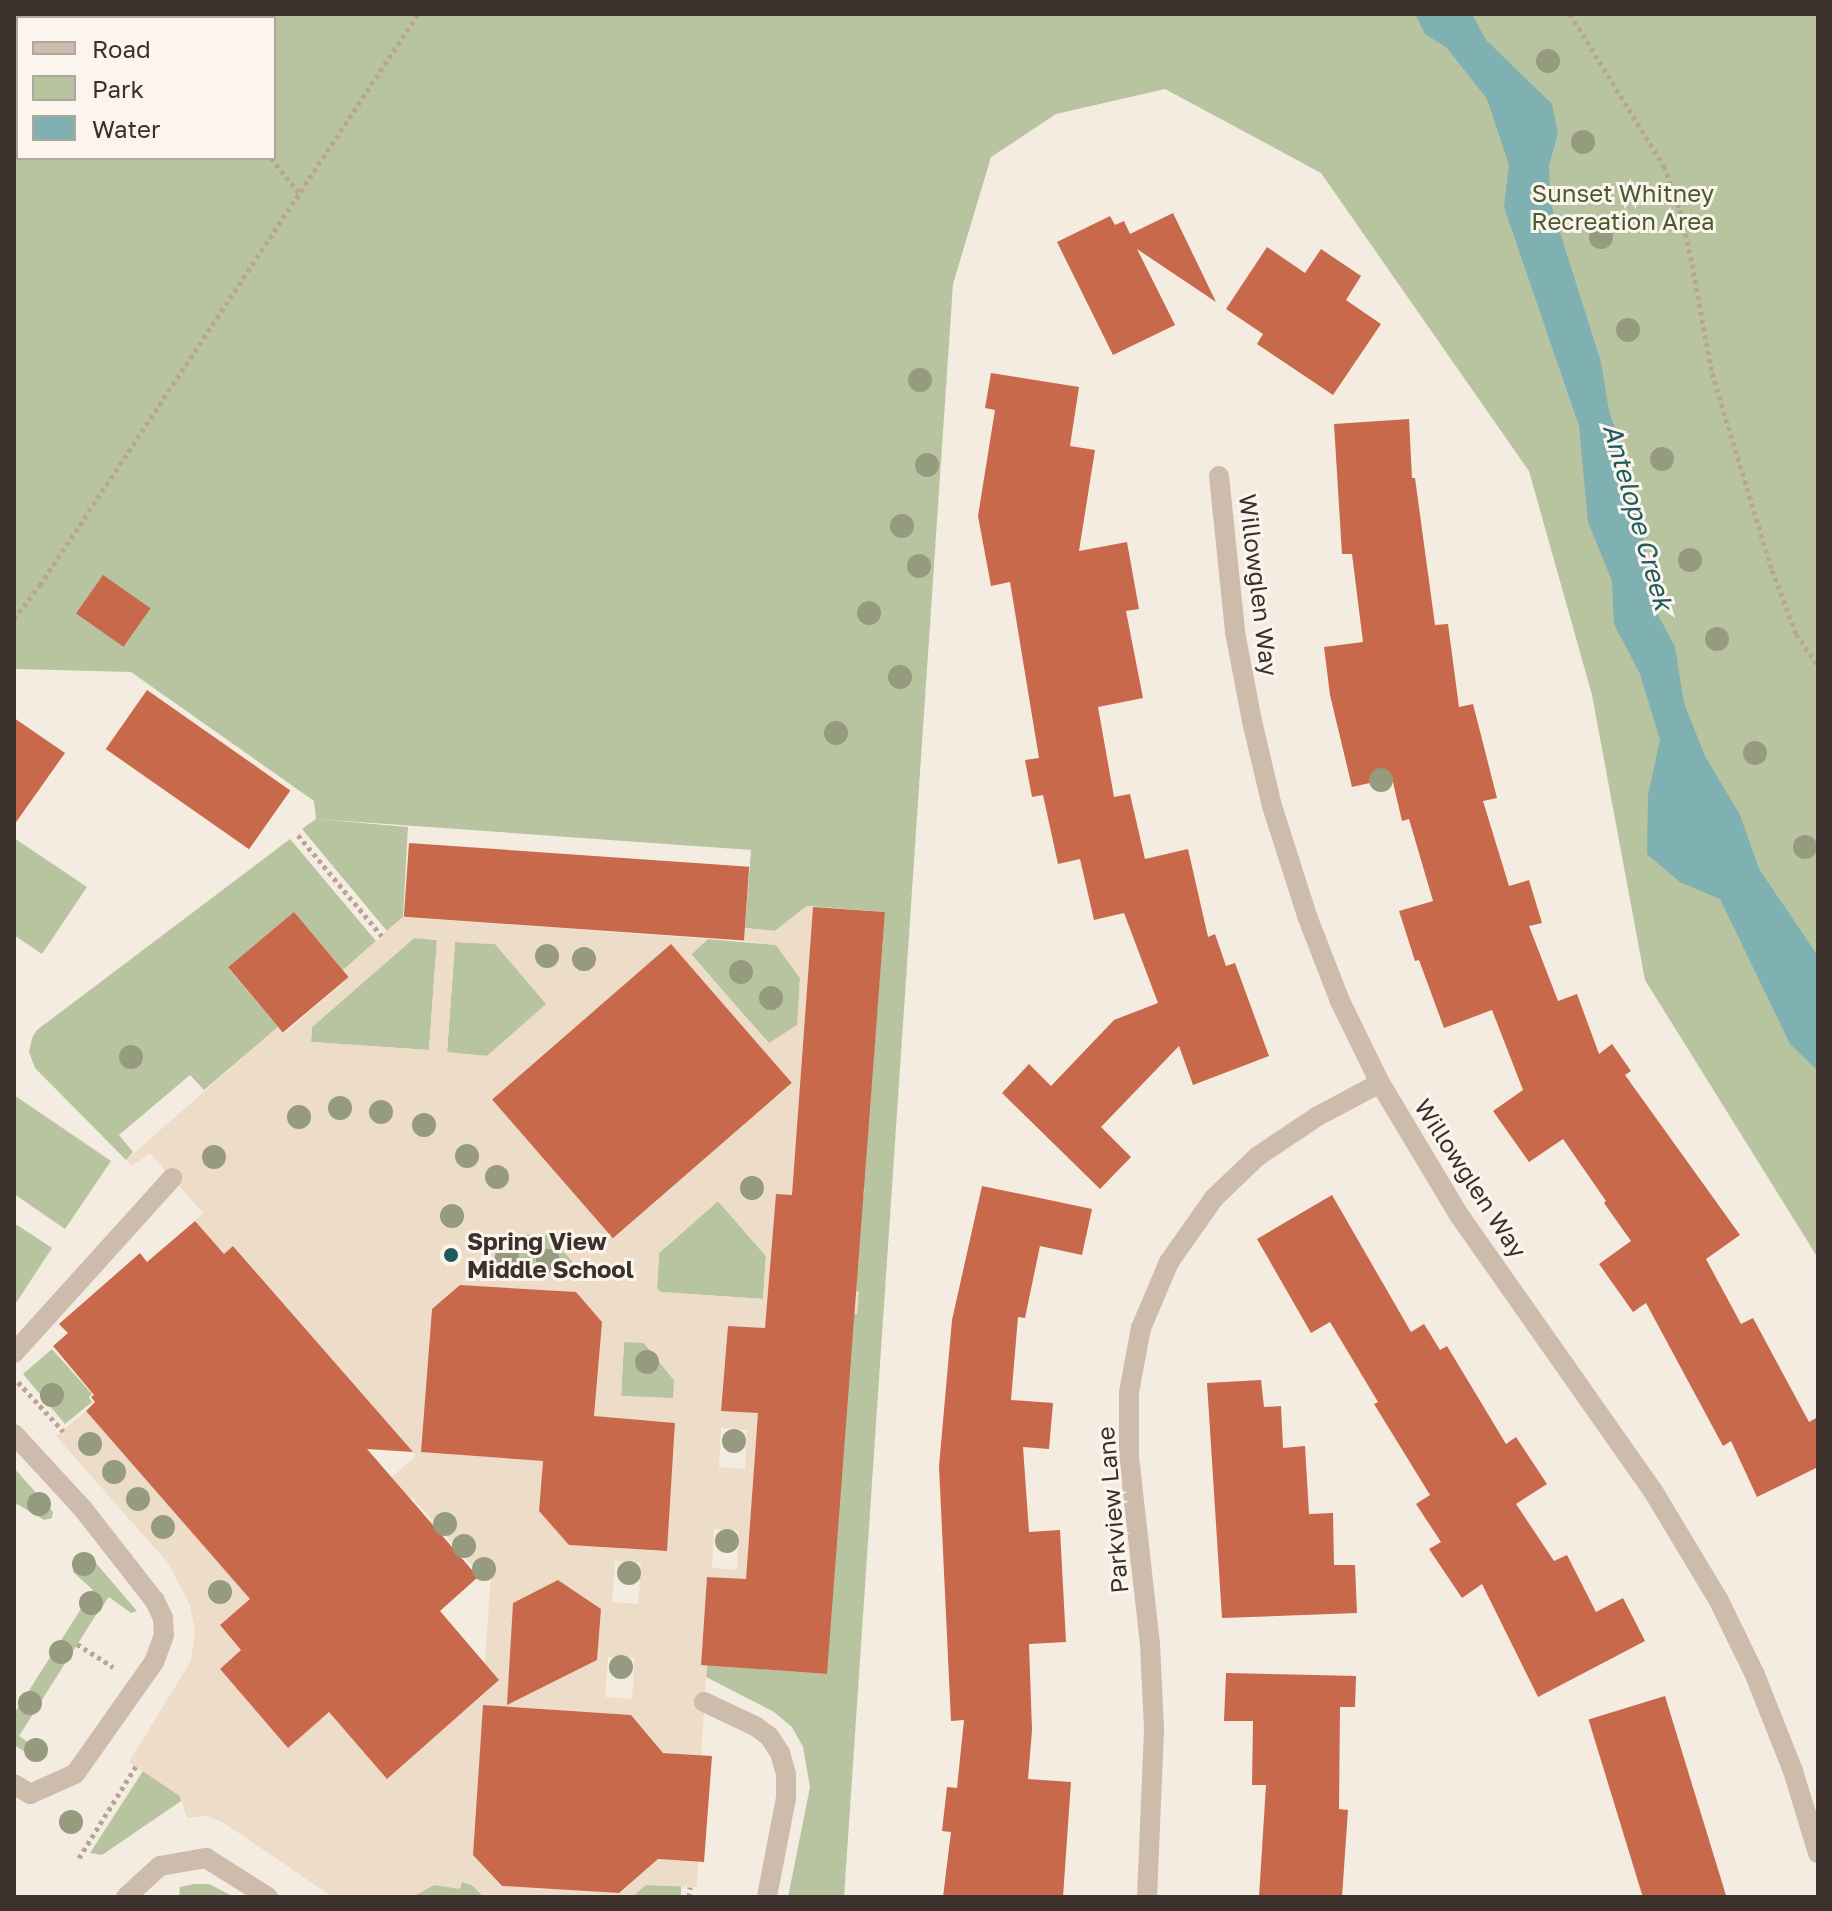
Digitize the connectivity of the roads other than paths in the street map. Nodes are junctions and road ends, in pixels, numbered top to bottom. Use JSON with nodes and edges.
{"nodes":[{"id":1,"x":1219,"y":476,"type":"dead end"},
{"id":2,"x":1380,"y":1083,"type":"junction"},
{"id":3,"x":172,"y":1178,"type":"dead end"},
{"id":4,"x":14,"y":1353,"type":"edge"},
{"id":5,"x":14,"y":1434,"type":"edge"},
{"id":6,"x":704,"y":1702,"type":"dead end"},
{"id":7,"x":14,"y":1784,"type":"edge"},
{"id":8,"x":1818,"y":1853,"type":"edge"},
{"id":9,"x":126,"y":1897,"type":"edge"},
{"id":10,"x":268,"y":1897,"type":"edge"},
{"id":11,"x":767,"y":1897,"type":"edge"},
{"id":12,"x":1147,"y":1897,"type":"edge"}],
"edges":[{"from":1,"to":2,"type":"street","name":"Willowglen Way"},
{"from":2,"to":8,"type":"street","name":"Willowglen Way"},
{"from":2,"to":12,"type":"street","name":"Parkview Lane"},
{"from":3,"to":4,"type":"street"},
{"from":5,"to":7,"type":"street"},
{"from":6,"to":11,"type":"street"},
{"from":9,"to":10,"type":"street"}]}
